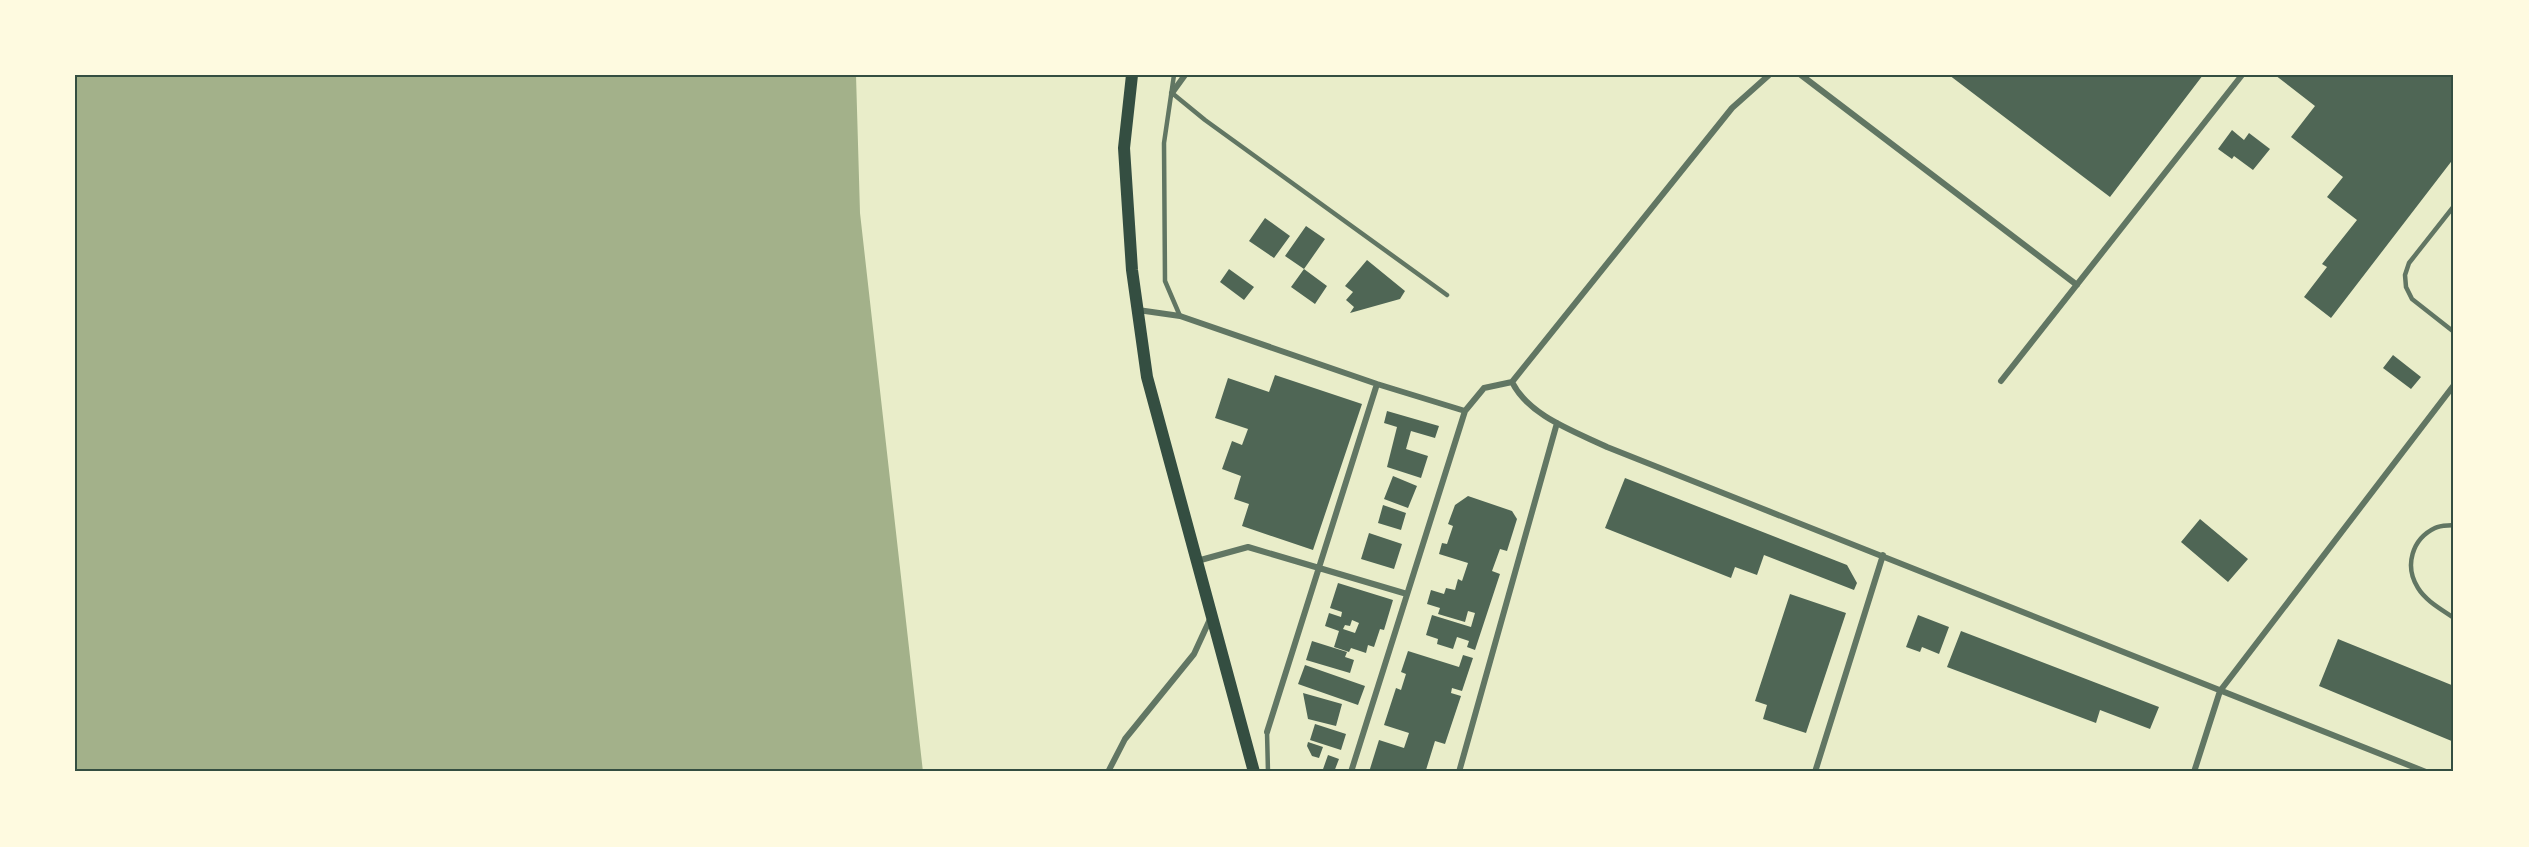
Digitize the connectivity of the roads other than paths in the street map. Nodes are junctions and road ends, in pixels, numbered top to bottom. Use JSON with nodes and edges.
{"nodes":[{"id":1,"x":1132,"y":75,"type":"edge"},
{"id":2,"x":1174,"y":75,"type":"edge"},
{"id":3,"x":1185,"y":75,"type":"edge"},
{"id":4,"x":1769,"y":75,"type":"edge"},
{"id":5,"x":1801,"y":75,"type":"edge"},
{"id":6,"x":2242,"y":75,"type":"edge"},
{"id":7,"x":1172,"y":93,"type":"junction"},
{"id":8,"x":2454,"y":206,"type":"edge"},
{"id":9,"x":2077,"y":285,"type":"junction"},
{"id":10,"x":1447,"y":295,"type":"dead end"},
{"id":11,"x":1137,"y":310,"type":"junction"},
{"id":12,"x":1180,"y":316,"type":"junction"},
{"id":13,"x":2454,"y":332,"type":"edge"},
{"id":14,"x":2001,"y":381,"type":"dead end"},
{"id":15,"x":1512,"y":382,"type":"junction"},
{"id":16,"x":1377,"y":384,"type":"junction"},
{"id":17,"x":2454,"y":385,"type":"edge"},
{"id":18,"x":1465,"y":411,"type":"junction"},
{"id":19,"x":1557,"y":423,"type":"junction"},
{"id":20,"x":2454,"y":525,"type":"edge"},
{"id":21,"x":1883,"y":555,"type":"junction"},
{"id":22,"x":1196,"y":561,"type":"junction"},
{"id":23,"x":1319,"y":566,"type":"junction"},
{"id":24,"x":1407,"y":594,"type":"junction"},
{"id":25,"x":1212,"y":617,"type":"junction"},
{"id":26,"x":2454,"y":618,"type":"edge"},
{"id":27,"x":2220,"y":692,"type":"junction"},
{"id":28,"x":1267,"y":732,"type":"joint"},
{"id":29,"x":1108,"y":772,"type":"edge"},
{"id":30,"x":1254,"y":772,"type":"edge"},
{"id":31,"x":1268,"y":772,"type":"edge"},
{"id":32,"x":1351,"y":772,"type":"edge"},
{"id":33,"x":1459,"y":772,"type":"edge"},
{"id":34,"x":1815,"y":772,"type":"edge"},
{"id":35,"x":2194,"y":772,"type":"edge"},
{"id":36,"x":2426,"y":772,"type":"edge"}],
"edges":[{"from":1,"to":11,"type":"main road"},
{"from":2,"to":7,"type":"lane"},
{"from":3,"to":7,"type":"street"},
{"from":4,"to":15,"type":"street"},
{"from":5,"to":9,"type":"street"},
{"from":6,"to":9,"type":"street"},
{"from":7,"to":10,"type":"lane"},
{"from":7,"to":12,"type":"lane"},
{"from":8,"to":13,"type":"lane"},
{"from":9,"to":14,"type":"street"},
{"from":11,"to":12,"type":"street"},
{"from":11,"to":22,"type":"main road"},
{"from":12,"to":16,"type":"street"},
{"from":15,"to":18,"type":"street"},
{"from":15,"to":19,"type":"street"},
{"from":16,"to":18,"type":"street"},
{"from":16,"to":23,"type":"street"},
{"from":17,"to":27,"type":"street"},
{"from":18,"to":24,"type":"street"},
{"from":19,"to":21,"type":"street"},
{"from":19,"to":33,"type":"street"},
{"from":20,"to":26,"type":"lane"},
{"from":21,"to":27,"type":"street"},
{"from":21,"to":34,"type":"street"},
{"from":22,"to":23,"type":"street"},
{"from":22,"to":25,"type":"main road"},
{"from":23,"to":24,"type":"street"},
{"from":23,"to":28,"type":"street"},
{"from":24,"to":32,"type":"street"},
{"from":25,"to":29,"type":"street"},
{"from":25,"to":30,"type":"main road"},
{"from":27,"to":35,"type":"street"},
{"from":27,"to":36,"type":"street"},
{"from":28,"to":31,"type":"lane"}]}
